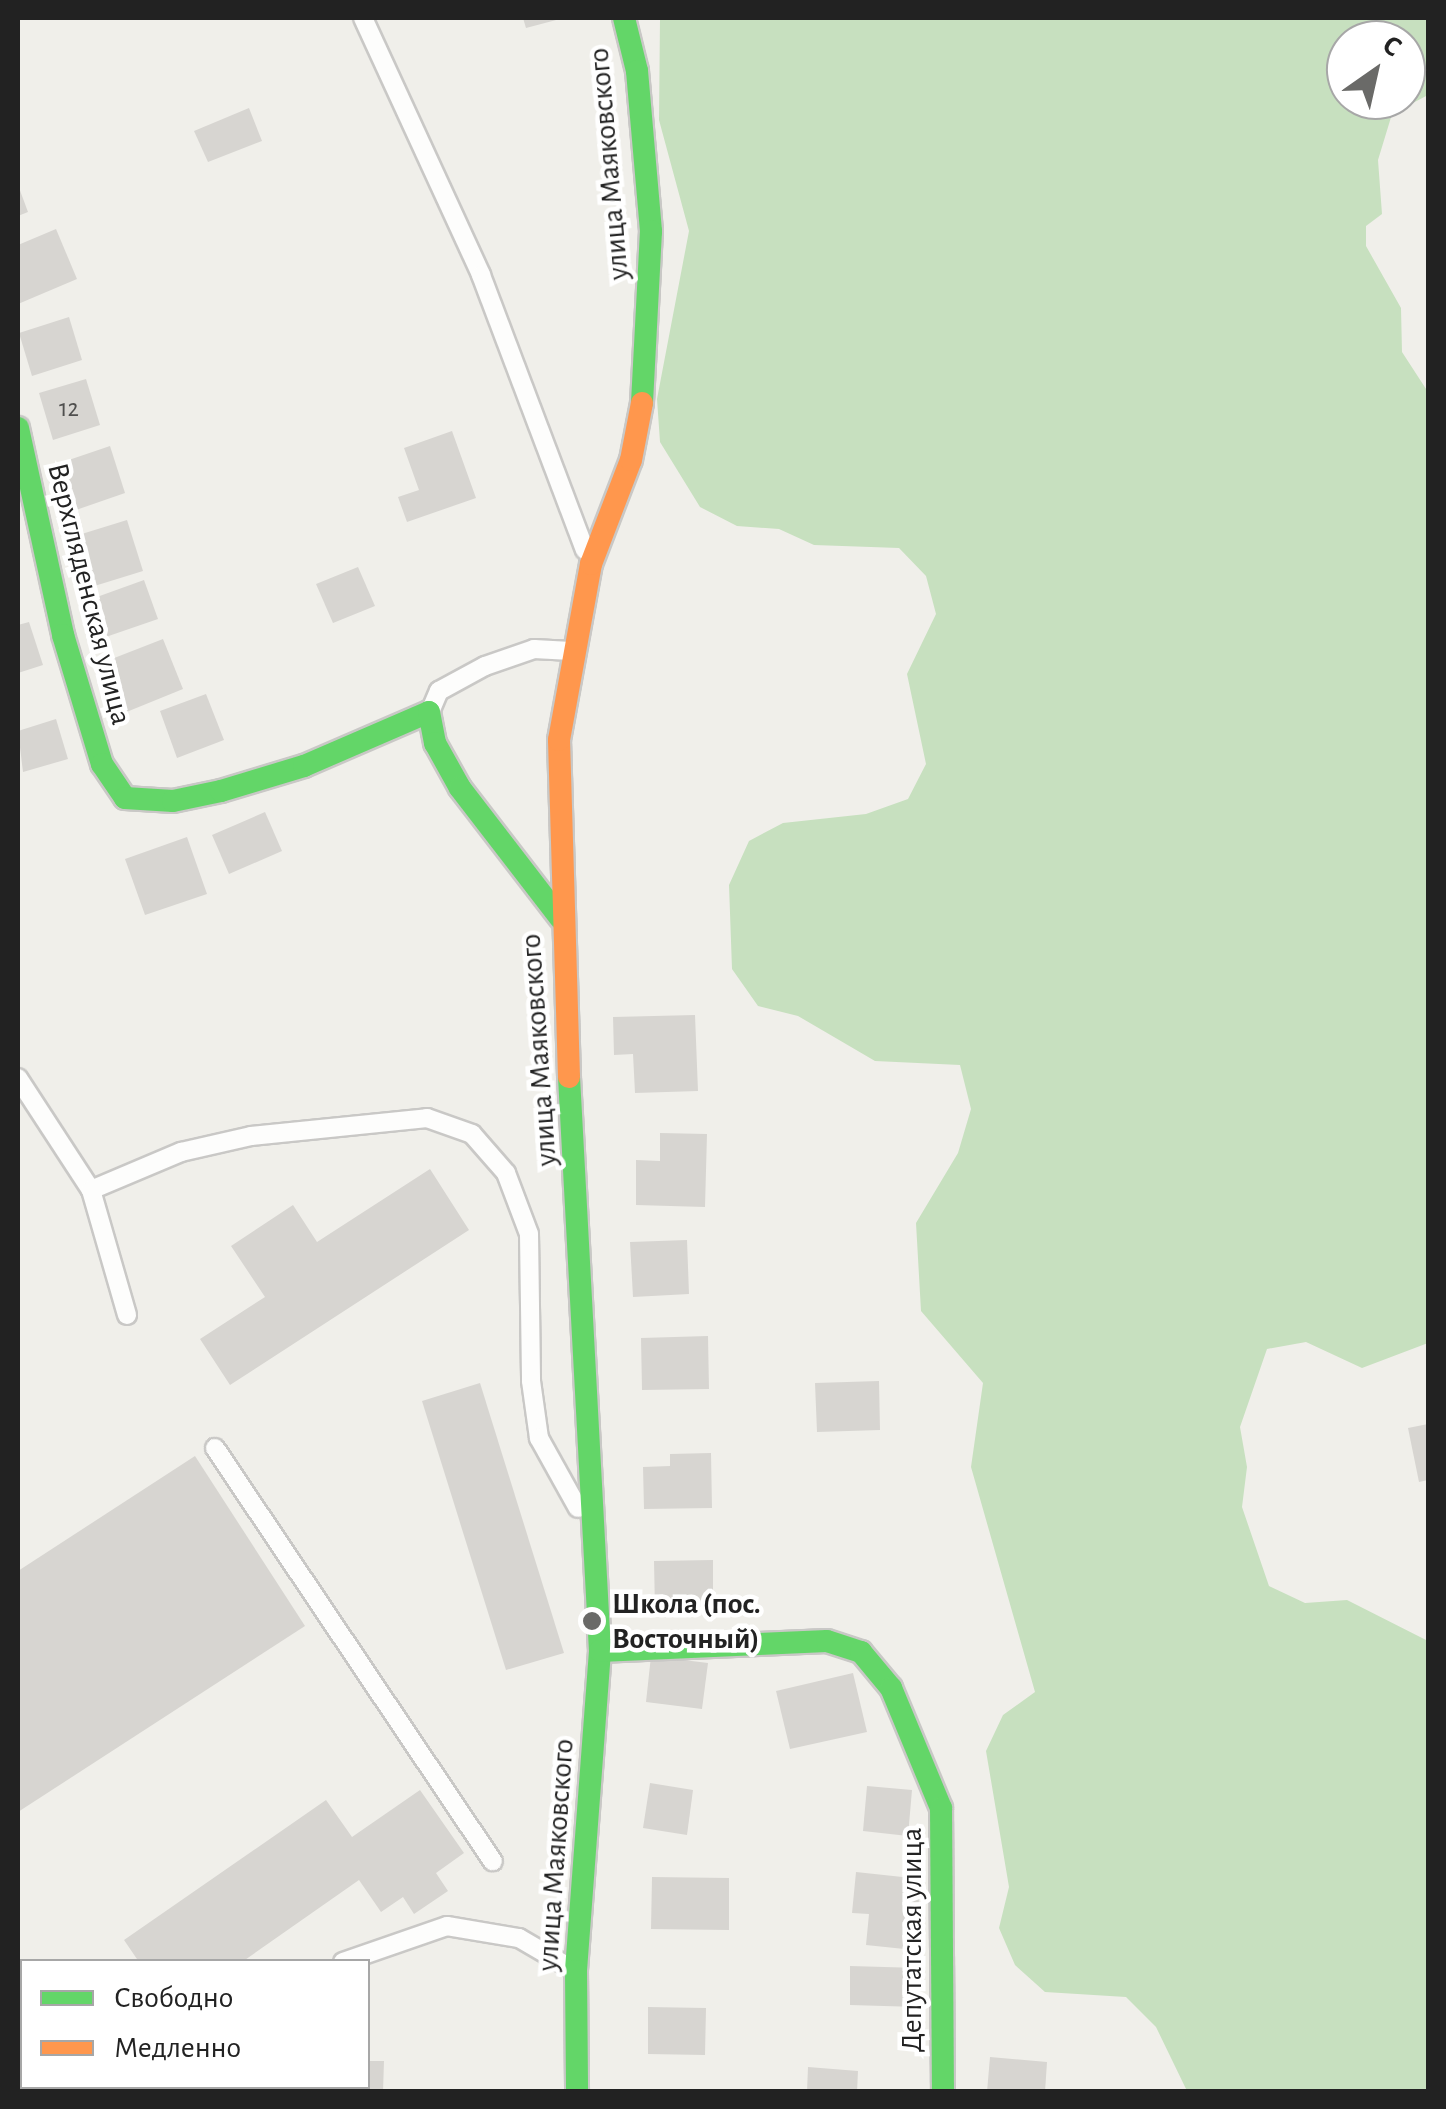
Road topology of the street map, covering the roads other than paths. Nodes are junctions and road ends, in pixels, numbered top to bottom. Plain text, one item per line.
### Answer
1 (363, 18) edge
2 (624, 18) edge
3 (18, 428) edge
4 (591, 564) junction
5 (572, 651) junction
6 (429, 712) junction
7 (560, 918) junction
8 (18, 1078) edge
9 (90, 1190) junction
10 (127, 1315) dead end
11 (215, 1448) dead end
12 (593, 1529) junction
13 (600, 1651) junction
14 (493, 1861) dead end
15 (352, 1959) edge
16 (576, 1971) junction
17 (576, 2092) edge
18 (943, 2092) edge

1 - 4 lane
2 - 4 street, улица Маяковского
3 - 6 street, Верхгляденская улица
4 - 5 street, улица Маяковского
5 - 6 lane
5 - 7 street, улица Маяковского
6 - 7 street
7 - 12 street, улица Маяковского
8 - 9 lane
9 - 10 lane
9 - 12 lane
11 - 14 lane
12 - 13 street, улица Маяковского
13 - 16 street, улица Маяковского
13 - 18 street, Депутатская улица
15 - 16 lane
16 - 17 street, улица Маяковского

